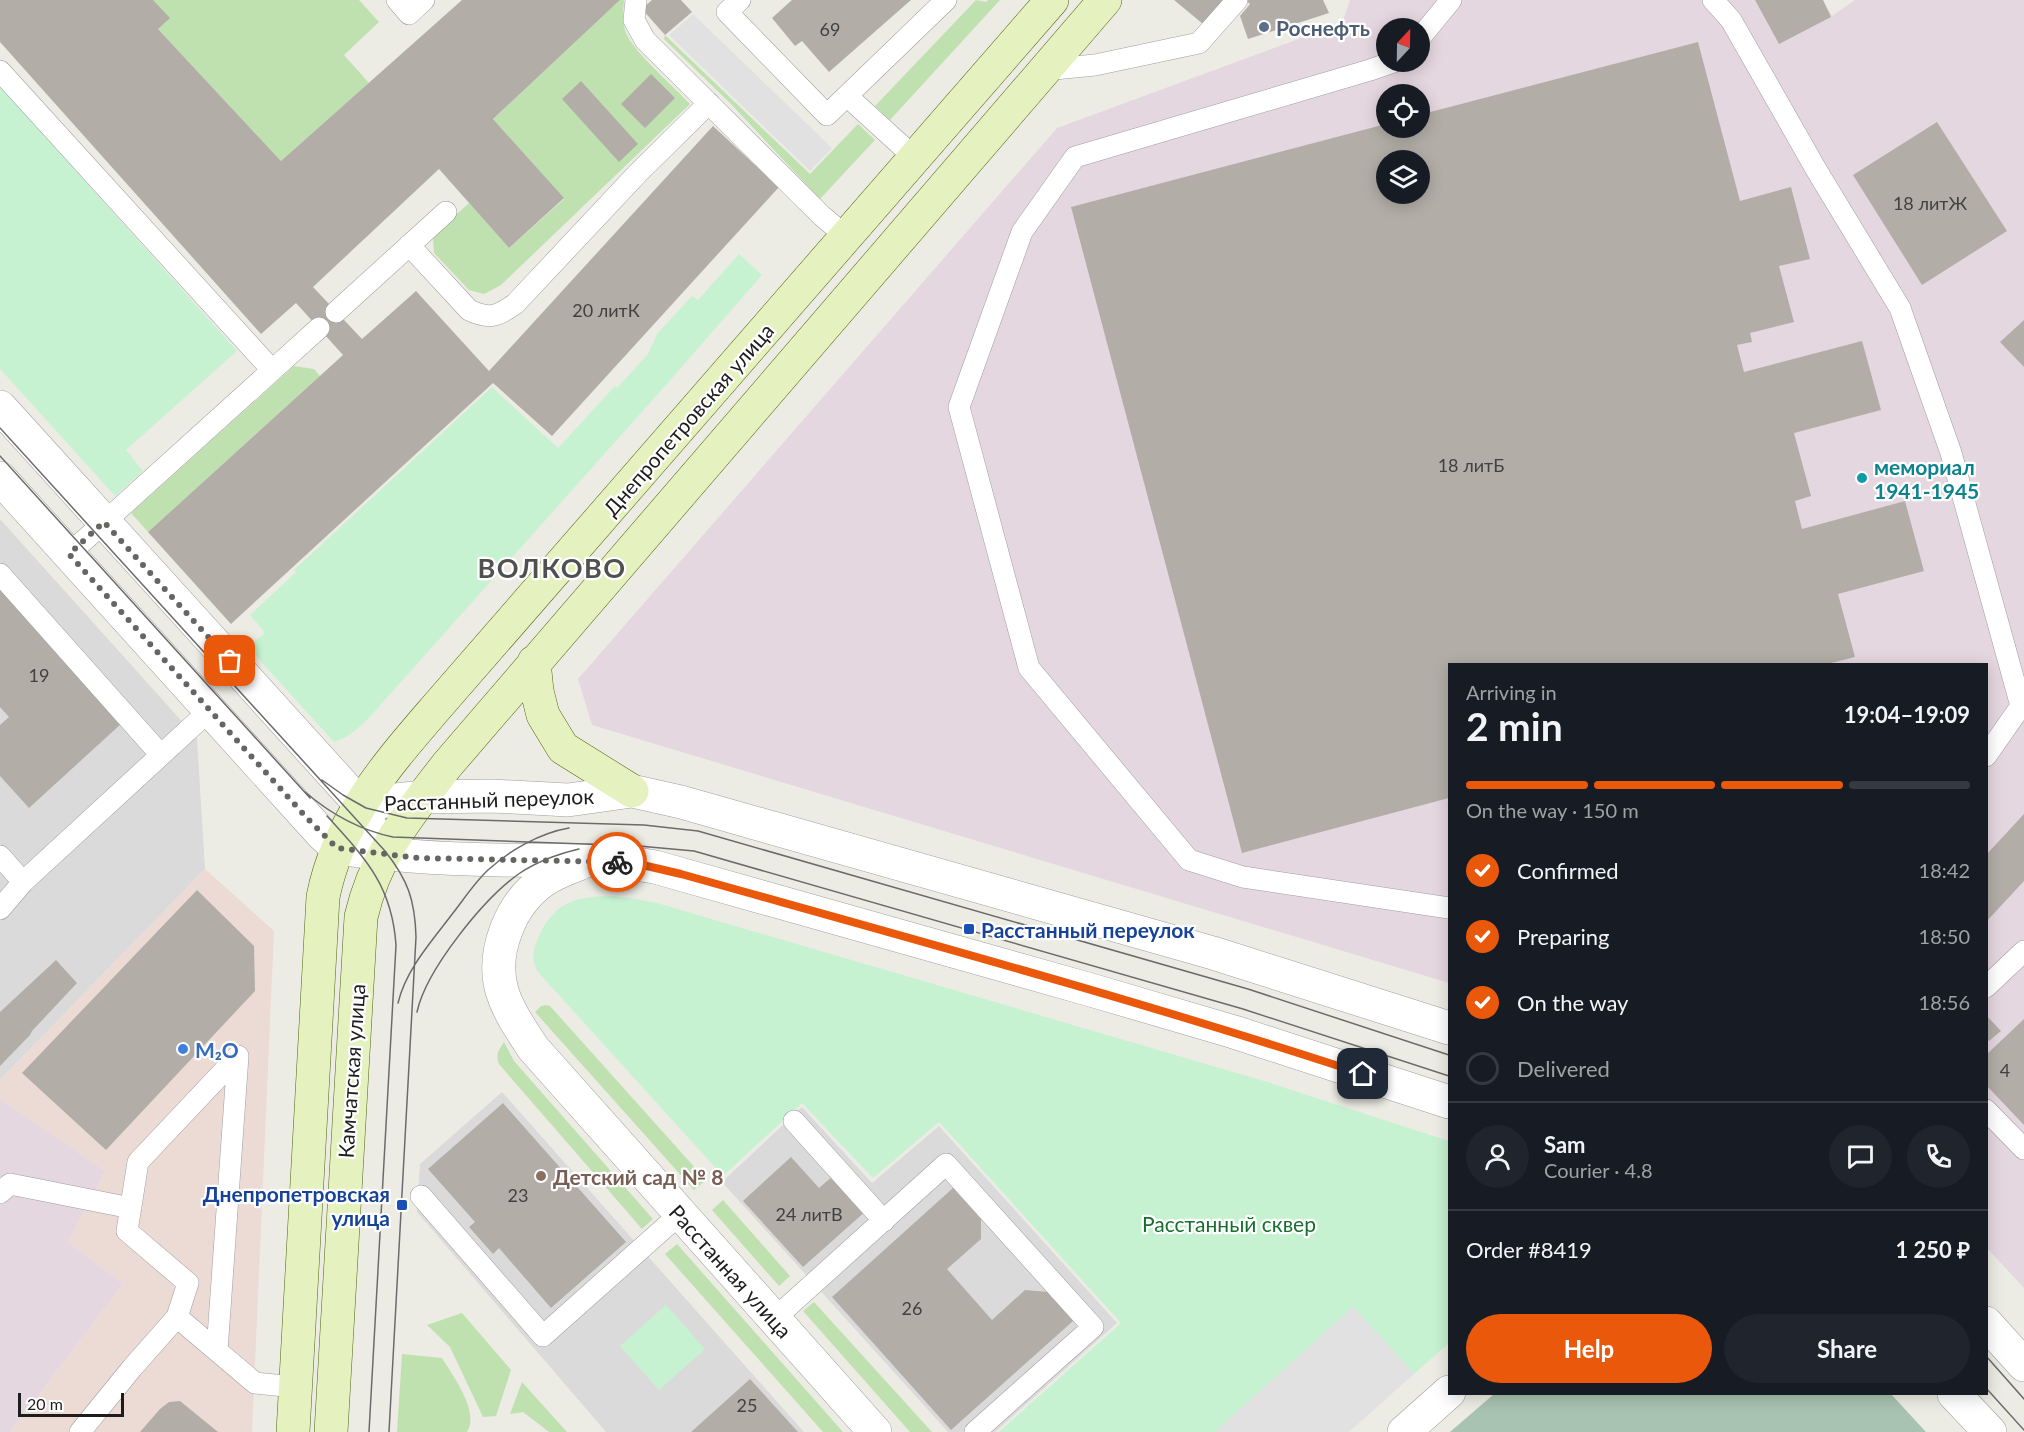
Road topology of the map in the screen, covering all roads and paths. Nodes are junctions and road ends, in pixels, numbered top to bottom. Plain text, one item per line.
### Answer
1 (397, 0) edge
2 (424, 0) edge
3 (636, 0) edge
4 (740, 0) edge
5 (946, 0) edge
6 (1105, 0) edge
7 (1237, 0) edge
8 (1451, 0) edge
9 (1713, 0) edge
10 (1050, 1) edge
11 (1430, 26) edge
12 (1376, 68) edge
13 (1044, 70) junction
14 (0, 71) edge
15 (847, 96) junction
16 (710, 103) junction
17 (915, 158) junction
18 (446, 212) dead end
19 (847, 237) junction
20 (409, 245) junction
21 (336, 312) dead end
22 (319, 328) dead end
23 (272, 370) junction
24 (0, 407) edge
25 (0, 478) edge
26 (104, 522) junction
27 (69, 554) junction
28 (0, 574) edge
29 (534, 662) junction
30 (210, 710) junction
31 (1988, 753) edge
32 (161, 755) junction
33 (632, 791) junction
34 (423, 797) junction
35 (360, 804) junction
36 (337, 848) junction
37 (383, 854) junction
38 (0, 856) edge
39 (591, 860) junction
40 (23, 882) junction
41 (1448, 908) edge
42 (0, 909) edge
43 (2024, 951) edge
44 (1988, 985) edge
45 (1448, 1028) edge
46 (1448, 1102) edge
47 (1988, 1112) edge
48 (794, 1121) dead end
49 (2024, 1149) edge
50 (3, 1186) edge
51 (421, 1196) dead end
52 (131, 1208) junction
53 (680, 1214) junction
54 (884, 1221) junction
55 (177, 1317) junction
56 (774, 1319) junction
57 (1988, 1325) edge
58 (217, 1352) junction
59 (2024, 1365) edge
60 (295, 1387) junction
61 (1448, 1393) edge
62 (1955, 1395) edge
63 (80, 1432) edge
64 (292, 1432) edge
65 (331, 1432) edge
66 (875, 1432) edge
67 (975, 1432) edge
68 (1404, 1432) edge
69 (1990, 1432) edge

1 - 2 lane
3 - 16 lane
4 - 15 lane
5 - 15 lane
6 - 13 main road, Днепропетровская улица
7 - 13 lane
8 - 11 lane
9 - 31 lane
10 - 17 main road, Днепропетровская улица
12 - 41 lane
13 - 29 main road, Днепропетровская улица
14 - 23 lane
15 - 17 lane
16 - 19 lane
16 - 20 lane
17 - 19 main road, Днепропетровская улица
18 - 20 lane
19 - 35 main road, Днепропетровская улица
20 - 21 lane
22 - 23 lane
23 - 26 lane
24 - 26 street
25 - 27 street
26 - 27 lane
26 - 35 street
27 - 30 street
28 - 32 lane
29 - 33 main road
29 - 34 main road, Днепропетровская улица
30 - 32 lane
30 - 36 street
32 - 40 lane
33 - 34 street, Расстанный переулок
33 - 45 street, Расстанный переулок
34 - 35 street, Расстанный переулок
34 - 37 main road, Камчатская улица
35 - 36 main road, Днепропетровская улица
35 - 37 street
36 - 37 street
36 - 60 main road, Камчатская улица
37 - 39 street
37 - 65 main road, Камчатская улица
38 - 40 lane
39 - 46 street
39 - 53 street, Расстанная улица
40 - 42 lane
43 - 44 lane
47 - 49 lane
48 - 54 lane
50 - 52 lane
51 - 53 lane
52 - 55 lane
52 - 58 lane
53 - 56 street, Расстанная улица
54 - 56 lane
54 - 67 lane
55 - 58 lane
55 - 63 lane
56 - 66 street, Расстанная улица
57 - 59 street
58 - 60 lane
60 - 64 main road, Камчатская улица
61 - 68 street
62 - 69 street

